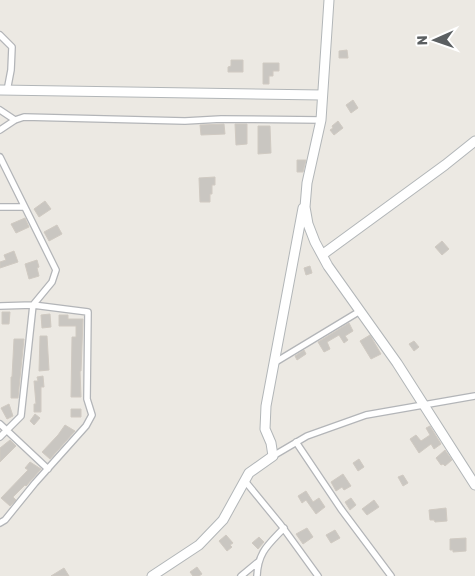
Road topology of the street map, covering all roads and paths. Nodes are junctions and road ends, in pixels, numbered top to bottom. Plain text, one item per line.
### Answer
1 (330, 0) edge
2 (0, 35) edge
3 (3, 91) edge
4 (322, 95) junction
5 (0, 110) edge
6 (15, 120) junction
7 (320, 120) junction
8 (0, 130) edge
9 (475, 141) edge
10 (0, 157) edge
11 (306, 183) junction
12 (0, 207) edge
13 (24, 207) junction
14 (322, 255) junction
15 (33, 305) junction
16 (0, 306) edge
17 (360, 311) junction
18 (274, 364) junction
19 (475, 396) edge
20 (423, 404) junction
21 (0, 424) edge
22 (7, 430) junction
23 (0, 437) edge
24 (296, 442) junction
25 (272, 456) junction
26 (48, 469) junction
27 (245, 481) junction
28 (475, 485) edge
29 (0, 523) edge
30 (284, 528) junction
31 (258, 562) junction
32 (152, 576) edge
33 (242, 576) edge
34 (256, 576) edge
35 (318, 576) edge
36 (390, 576) edge

1 - 4 main road
2 - 3 street
3 - 4 main road
4 - 7 main road
5 - 6 street
6 - 7 street
6 - 8 street
7 - 11 main road
9 - 14 main road
10 - 13 street
11 - 14 main road
11 - 18 main road
12 - 13 street
13 - 15 street
14 - 17 main road
15 - 16 street
15 - 22 street
15 - 26 street
17 - 18 street
17 - 20 main road
18 - 25 main road
19 - 20 street
20 - 24 street
20 - 28 main road
21 - 22 street
22 - 23 street
22 - 26 street
24 - 25 street
24 - 36 street
25 - 27 main road
26 - 29 street
27 - 30 street
27 - 32 main road
30 - 31 street
30 - 35 street
31 - 33 street
31 - 34 street

